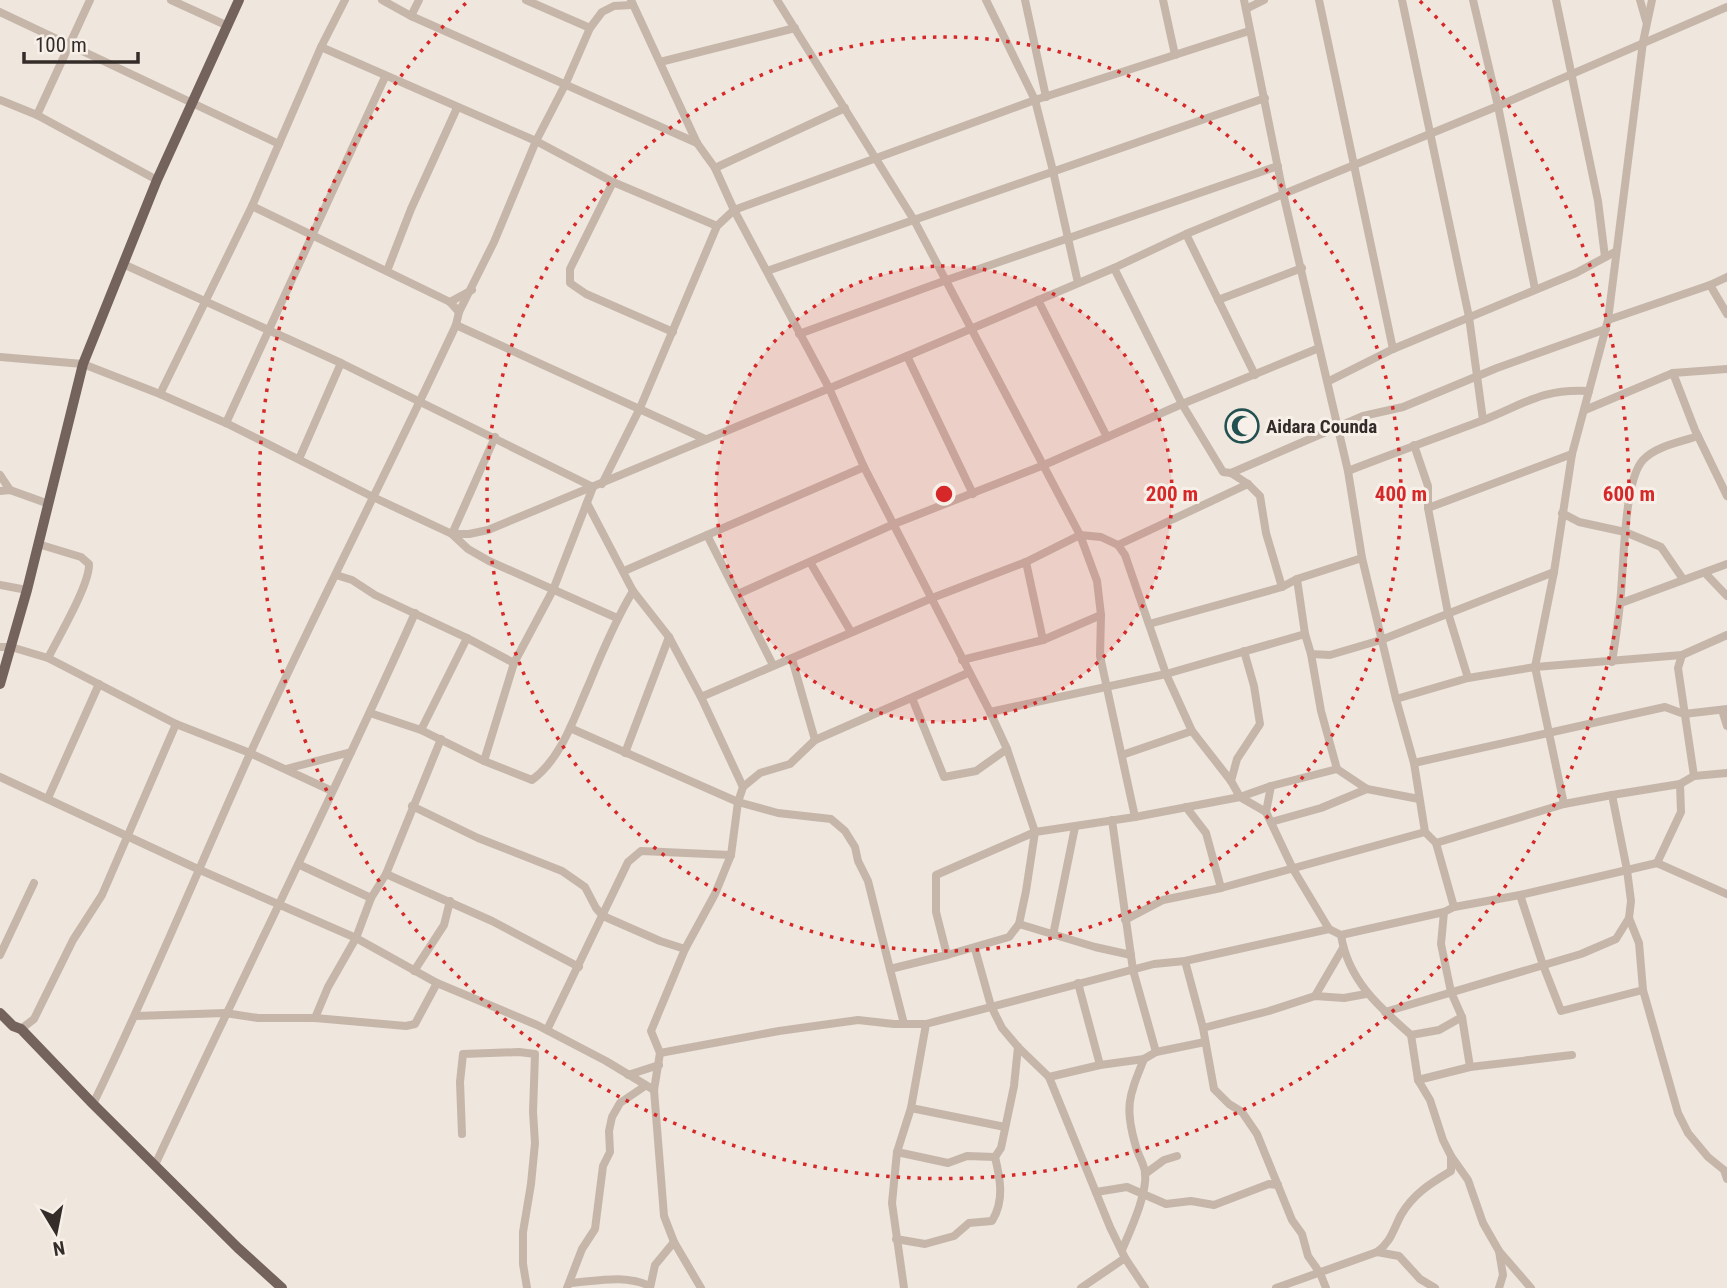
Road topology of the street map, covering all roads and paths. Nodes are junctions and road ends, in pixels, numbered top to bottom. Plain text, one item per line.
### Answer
1 (90, 0) edge
2 (171, 0) edge
3 (239, 0) edge
4 (345, 0) edge
5 (382, 0) edge
6 (419, 0) edge
7 (526, 0) edge
8 (778, 0) edge
9 (986, 0) edge
10 (1025, 0) edge
11 (1163, 0) edge
12 (1265, 0) edge
13 (1319, 0) edge
14 (1402, 0) edge
15 (1473, 0) edge
16 (1556, 0) edge
17 (1640, 0) edge
18 (1652, 0) edge
19 (631, 2) edge
20 (1245, 4) edge
21 (1727, 7) edge
22 (0, 12) edge
23 (411, 16) junction
24 (1647, 24) junction
25 (228, 26) junction
26 (590, 28) junction
27 (795, 28) junction
28 (1249, 32) junction
29 (1643, 42) junction
30 (71, 44) junction
31 (321, 47) junction
32 (1175, 55) junction
33 (660, 62) junction
34 (1571, 74) junction
35 (385, 77) junction
36 (566, 83) junction
37 (1046, 97) junction
38 (1265, 98) junction
39 (0, 100) edge
40 (1035, 100) junction
41 (194, 102) junction
42 (1497, 106) junction
43 (457, 108) junction
44 (845, 108) junction
45 (37, 115) junction
46 (1430, 134) junction
47 (536, 141) junction
48 (697, 143) junction
49 (279, 144) junction
50 (877, 157) junction
51 (1352, 165) junction
52 (1278, 166) junction
53 (715, 168) junction
54 (1054, 171) junction
55 (157, 180) junction
56 (613, 182) junction
57 (1283, 193) junction
58 (252, 206) junction
59 (734, 211) junction
60 (914, 220) junction
61 (717, 226) junction
62 (1186, 234) junction
63 (314, 235) junction
64 (1069, 240) junction
65 (1615, 252) junction
66 (1605, 257) junction
67 (123, 264) junction
68 (1114, 268) junction
69 (1302, 268) junction
70 (387, 271) junction
71 (767, 271) junction
72 (1727, 277) edge
73 (944, 281) junction
74 (1078, 283) junction
75 (1710, 285) junction
76 (472, 289) junction
77 (1535, 289) junction
78 (1038, 300) junction
79 (1218, 300) junction
80 (206, 301) junction
81 (450, 302) junction
82 (459, 312) junction
83 (1727, 314) edge
84 (1469, 317) junction
85 (1608, 320) junction
86 (456, 325) junction
87 (972, 328) junction
88 (1606, 329) junction
89 (270, 331) junction
90 (673, 332) junction
91 (799, 334) junction
92 (1319, 348) junction
93 (1393, 349) junction
94 (908, 356) junction
95 (0, 357) edge
96 (341, 363) junction
97 (83, 364) junction
98 (1727, 369) edge
99 (1673, 373) junction
100 (1255, 375) junction
101 (1476, 377) junction
102 (1329, 381) junction
103 (829, 388) junction
104 (1589, 391) junction
105 (160, 394) junction
106 (420, 402) junction
107 (1182, 404) junction
108 (640, 408) junction
109 (1585, 410) junction
110 (1483, 420) junction
111 (226, 423) junction
112 (1336, 427) junction
113 (1107, 436) junction
114 (1698, 436) junction
115 (495, 437) junction
116 (705, 439) junction
117 (1414, 445) junction
118 (1572, 454) junction
119 (299, 459) junction
120 (1044, 465) junction
121 (864, 467) junction
122 (1348, 471) junction
123 (1231, 474) junction
124 (0, 475) edge
125 (1248, 484) junction
126 (597, 486) junction
127 (10, 490) junction
128 (0, 491) edge
129 (973, 494) junction
130 (1727, 496) edge
131 (373, 497) junction
132 (587, 503) junction
133 (49, 504) junction
134 (1428, 508) junction
135 (1562, 513) junction
136 (894, 524) junction
137 (1625, 532) junction
138 (453, 534) junction
139 (707, 535) junction
140 (1080, 535) junction
141 (38, 544) junction
142 (1118, 545) junction
143 (1362, 558) junction
144 (810, 562) junction
145 (1026, 562) junction
146 (1727, 564) edge
147 (624, 571) junction
148 (1553, 572) junction
149 (1706, 574) junction
150 (336, 575) junction
151 (1297, 579) junction
152 (1683, 579) junction
153 (0, 585) edge
154 (1282, 587) junction
155 (27, 590) junction
156 (553, 590) junction
157 (633, 591) junction
158 (738, 594) junction
159 (1727, 596) edge
160 (932, 598) junction
161 (1620, 603) junction
162 (415, 613) junction
163 (1448, 613) junction
164 (1101, 615) junction
165 (617, 618) junction
166 (1149, 624) junction
167 (851, 632) junction
168 (1305, 634) junction
169 (1727, 635) edge
170 (669, 637) junction
171 (467, 638) junction
172 (1043, 640) junction
173 (1381, 640) junction
174 (6, 647) edge
175 (1244, 652) junction
176 (1311, 654) junction
177 (1682, 655) junction
178 (48, 658) junction
179 (792, 659) junction
180 (962, 660) junction
181 (1612, 662) junction
182 (514, 663) junction
183 (773, 665) junction
184 (1535, 667) junction
185 (968, 673) junction
186 (1166, 674) junction
187 (1468, 678) junction
188 (0, 684) edge
189 (99, 684) junction
190 (1107, 686) junction
191 (701, 697) junction
192 (912, 698) junction
193 (1396, 699) junction
194 (1724, 709) edge
195 (990, 712) junction
196 (370, 713) junction
197 (1684, 714) junction
198 (176, 724) junction
199 (1727, 726) edge
200 (570, 727) junction
201 (421, 730) junction
202 (1192, 731) junction
203 (1547, 733) junction
204 (441, 739) junction
205 (815, 740) junction
206 (1007, 749) junction
207 (351, 752) junction
208 (625, 753) junction
209 (250, 754) junction
210 (1122, 755) junction
211 (484, 761) junction
212 (1414, 763) junction
213 (286, 769) junction
214 (1337, 769) junction
215 (1727, 773) edge
216 (1694, 776) junction
217 (0, 777) edge
218 (1231, 781) junction
219 (1680, 783) junction
220 (1271, 786) junction
221 (743, 787) junction
222 (1367, 789) junction
223 (332, 790) junction
224 (1612, 795) junction
225 (1240, 797) junction
226 (48, 798) junction
227 (1419, 799) junction
228 (738, 802) junction
229 (1564, 804) junction
230 (412, 806) junction
231 (1186, 807) junction
232 (1266, 813) junction
233 (1135, 817) junction
234 (1112, 820) junction
235 (1270, 822) junction
236 (1075, 827) junction
237 (1035, 832) junction
238 (1425, 832) junction
239 (126, 835) junction
240 (1436, 843) junction
241 (731, 855) junction
242 (1657, 863) junction
243 (300, 865) junction
244 (1293, 869) junction
245 (200, 870) junction
246 (1627, 870) junction
247 (386, 874) junction
248 (34, 883) dead end
249 (1221, 888) junction
250 (1727, 894) edge
251 (1520, 895) junction
252 (371, 898) junction
253 (450, 901) junction
254 (278, 904) junction
255 (1454, 906) junction
256 (1444, 912) junction
257 (603, 916) junction
258 (1629, 918) junction
259 (1125, 920) junction
260 (1019, 924) junction
261 (1329, 929) junction
262 (1053, 935) junction
263 (1341, 935) junction
264 (356, 938) junction
265 (975, 948) junction
266 (1343, 948) junction
267 (685, 949) junction
268 (0, 955) edge
269 (1131, 955) junction
270 (947, 956) junction
271 (1185, 961) junction
272 (1543, 965) junction
273 (579, 967) junction
274 (890, 969) junction
275 (1133, 970) junction
276 (414, 971) junction
277 (438, 983) junction
278 (1078, 983) junction
279 (1643, 990) junction
280 (1451, 992) junction
281 (1366, 994) junction
282 (1315, 996) junction
283 (991, 1006) junction
284 (1385, 1012) junction
285 (0, 1013) edge
286 (225, 1013) junction
287 (136, 1016) junction
288 (1462, 1017) junction
289 (315, 1018) junction
290 (904, 1024) junction
291 (926, 1024) junction
292 (1203, 1028) junction
293 (21, 1029) junction
294 (547, 1030) junction
295 (1411, 1035) junction
296 (1205, 1042) junction
297 (1018, 1047) junction
298 (1156, 1052) junction
299 (660, 1053) junction
300 (1572, 1055) dead end
301 (1144, 1059) junction
302 (659, 1065) junction
303 (1100, 1065) junction
304 (1470, 1067) junction
305 (628, 1075) junction
306 (1049, 1077) junction
307 (1418, 1080) junction
308 (645, 1086) junction
309 (654, 1090) junction
310 (93, 1104) junction
311 (911, 1108) junction
312 (1005, 1127) junction
313 (461, 1134) dead end
314 (897, 1152) junction
315 (1177, 1156) dead end
316 (1451, 1156) junction
317 (995, 1157) junction
318 (155, 1165) junction
319 (1145, 1174) junction
320 (1727, 1179) edge
321 (1278, 1185) junction
322 (1096, 1192) junction
323 (1142, 1193) junction
324 (897, 1239) junction
325 (674, 1242) junction
326 (1500, 1251) junction
327 (1377, 1252) junction
328 (1124, 1254) junction
329 (1320, 1273) junction
330 (271, 1283) edge
331 (569, 1286) edge
332 (650, 1287) edge
333 (282, 1288) edge
334 (527, 1288) edge
335 (701, 1288) edge
336 (904, 1288) edge
337 (1081, 1288) edge
338 (1144, 1288) edge
339 (1276, 1288) edge
340 (1326, 1288) edge
341 (1435, 1288) edge
342 (1499, 1288) edge
343 (1531, 1288) edge

1 - 30 street
2 - 25 street
3 - 25 main road
4 - 31 street
5 - 23 street
6 - 23 street
7 - 26 street
8 - 27 street
9 - 40 street
10 - 37 street
11 - 32 street
12 - 20 street
13 - 51 street
14 - 46 street
15 - 42 street
16 - 34 street
17 - 24 street
18 - 24 street
19 - 26 street
19 - 33 street
20 - 28 street
21 - 29 street
22 - 30 street
23 - 36 street
24 - 29 street
25 - 41 main road
26 - 36 street
27 - 33 street
27 - 44 street
28 - 32 street
28 - 38 street
29 - 34 street
29 - 65 street
30 - 41 street
30 - 45 street
31 - 35 street
31 - 49 street
32 - 37 street
33 - 48 street
34 - 42 street
34 - 66 street
35 - 43 street
35 - 63 street
36 - 47 street
36 - 48 street
37 - 40 street
38 - 52 street
38 - 54 street
39 - 45 street
40 - 50 street
40 - 54 street
41 - 49 street
41 - 55 main road
42 - 46 street
42 - 77 street
43 - 47 street
43 - 70 street
44 - 50 street
44 - 53 street
45 - 55 street
46 - 51 street
46 - 84 street
47 - 56 street
47 - 76 street
48 - 53 street
49 - 58 street
50 - 59 street
50 - 60 street
51 - 57 street
51 - 93 street
52 - 57 street
52 - 64 street
53 - 59 street
54 - 60 street
54 - 64 street
55 - 67 main road
56 - 61 street
56 - 90 street
57 - 62 street
57 - 69 street
58 - 63 street
58 - 80 street
59 - 61 street
59 - 71 street
60 - 71 street
60 - 73 street
61 - 90 street
62 - 68 street
62 - 79 street
63 - 70 street
63 - 89 street
64 - 73 street
64 - 74 street
65 - 66 street
65 - 85 street
66 - 77 street
67 - 80 street
67 - 97 main road
68 - 74 street
68 - 107 street
69 - 79 street
69 - 92 street
70 - 81 street
71 - 91 street
72 - 75 street
73 - 87 street
73 - 91 street
74 - 78 street
75 - 83 street
75 - 85 street
76 - 81 street
76 - 82 street
77 - 84 street
78 - 87 street
78 - 113 street
79 - 100 street
80 - 89 street
80 - 105 street
81 - 82 street
82 - 86 street
84 - 93 street
84 - 101 street
85 - 88 street
86 - 106 street
86 - 108 street
87 - 94 street
87 - 120 street
88 - 101 street
88 - 104 street
89 - 96 street
89 - 111 street
90 - 108 street
91 - 103 street
92 - 100 street
92 - 102 street
93 - 102 street
94 - 103 street
94 - 129 street
95 - 97 street
96 - 106 street
96 - 119 street
97 - 105 street
97 - 133 main road
98 - 99 street
99 - 109 street
99 - 114 street
100 - 107 street
101 - 110 street
101 - 112 street
102 - 112 street
103 - 116 street
103 - 121 street
104 - 109 street
104 - 110 street
105 - 111 street
106 - 115 street
106 - 131 street
107 - 113 street
107 - 123 street
108 - 116 street
108 - 126 street
109 - 118 street
110 - 117 street
111 - 119 street
112 - 122 street
112 - 123 street
113 - 120 street
114 - 130 street
114 - 137 street
115 - 126 street
115 - 138 street
116 - 126 street
117 - 122 street
117 - 134 street
118 - 134 street
118 - 135 street
119 - 131 street
120 - 129 street
120 - 140 street
121 - 136 street
121 - 139 street
122 - 143 street
123 - 125 street
124 - 127 street
125 - 142 street
125 - 154 street
126 - 132 street
126 - 138 street
127 - 128 street
127 - 133 street
129 - 136 street
131 - 138 street
131 - 150 street
132 - 147 street
132 - 156 street
133 - 141 main road
134 - 163 street
135 - 137 street
135 - 148 street
136 - 144 street
136 - 160 street
137 - 152 street
137 - 161 street
138 - 156 street
139 - 147 street
139 - 158 street
140 - 142 street
140 - 145 street
140 - 164 street
141 - 155 main road
141 - 178 street
142 - 166 street
143 - 151 street
143 - 173 street
144 - 158 street
144 - 167 street
145 - 160 street
145 - 172 street
146 - 149 street
147 - 157 street
148 - 163 street
148 - 184 street
149 - 152 street
149 - 159 street
150 - 162 street
150 - 209 street
151 - 154 street
151 - 168 street
152 - 161 street
153 - 155 street
154 - 166 street
155 - 174 main road
156 - 165 street
156 - 182 street
157 - 165 street
157 - 170 street
158 - 183 street
160 - 167 street
160 - 180 street
161 - 181 street
162 - 171 street
162 - 196 street
163 - 173 street
163 - 187 street
164 - 172 street
164 - 190 street
165 - 200 street
166 - 186 street
167 - 179 street
168 - 175 street
168 - 176 street
169 - 177 street
170 - 191 street
170 - 208 street
171 - 182 street
171 - 201 street
172 - 180 street
173 - 176 street
173 - 193 street
174 - 178 street
174 - 188 main road
175 - 186 street
175 - 218 street
176 - 214 street
177 - 181 street
177 - 197 street
178 - 189 street
179 - 183 street
179 - 205 street
180 - 185 street
181 - 184 street
182 - 211 street
183 - 191 street
184 - 187 street
184 - 203 street
185 - 192 street
185 - 195 street
186 - 190 street
186 - 202 street
187 - 193 street
189 - 198 street
189 - 226 street
190 - 195 street
190 - 210 street
191 - 221 street
192 - 205 street
192 - 206 street
193 - 212 street
194 - 197 street
194 - 199 street
195 - 206 street
196 - 201 street
196 - 207 street
197 - 203 street
197 - 216 street
198 - 209 street
198 - 239 street
200 - 208 street
200 - 211 street
201 - 204 street
202 - 210 street
202 - 218 street
203 - 212 street
203 - 229 street
204 - 211 street
204 - 230 street
205 - 221 street
206 - 237 street
207 - 213 street
207 - 223 street
208 - 228 street
209 - 213 street
209 - 245 street
210 - 233 street
212 - 227 street
213 - 223 street
214 - 220 street
214 - 222 street
215 - 216 street
216 - 219 street
217 - 226 street
218 - 225 street
219 - 224 street
219 - 242 street
220 - 225 street
220 - 232 street
221 - 228 street
222 - 227 street
222 - 235 street
223 - 243 street
224 - 229 street
224 - 246 street
225 - 231 street
225 - 232 street
226 - 239 street
227 - 238 street
228 - 241 street
228 - 274 street
229 - 240 street
230 - 247 street
230 - 257 street
231 - 233 street
231 - 249 street
232 - 235 street
233 - 234 street
234 - 236 street
234 - 259 street
235 - 244 street
236 - 237 street
236 - 262 street
237 - 260 street
237 - 270 street
238 - 240 street
238 - 244 street
239 - 245 street
239 - 293 street
240 - 255 street
241 - 257 street
241 - 267 street
242 - 246 street
242 - 250 street
243 - 252 street
243 - 254 street
244 - 249 street
244 - 261 street
245 - 254 street
245 - 287 street
246 - 251 street
246 - 258 street
247 - 252 street
247 - 253 street
248 - 268 street
249 - 259 street
251 - 255 street
251 - 272 street
252 - 264 street
253 - 273 street
253 - 276 street
254 - 264 street
254 - 286 street
255 - 256 street
256 - 263 street
256 - 280 street
257 - 267 street
257 - 273 street
258 - 272 street
258 - 279 street
259 - 269 street
260 - 262 street
260 - 265 street
261 - 263 street
261 - 271 street
262 - 269 street
263 - 266 street
264 - 276 street
264 - 289 street
265 - 270 street
265 - 283 street
266 - 281 street
266 - 282 street
267 - 299 street
269 - 275 street
270 - 274 street
271 - 275 street
271 - 292 street
272 - 279 street
272 - 280 street
273 - 294 street
274 - 290 street
275 - 278 street
275 - 298 street
276 - 277 street
277 - 289 street
277 - 294 street
278 - 283 street
278 - 303 street
279 - 320 street
280 - 284 street
280 - 288 street
281 - 282 street
281 - 284 street
282 - 292 street
283 - 291 street
283 - 297 street
284 - 295 street
285 - 293 main road
286 - 287 street
286 - 289 street
286 - 318 street
287 - 310 street
288 - 295 street
288 - 304 street
290 - 291 street
290 - 299 street
291 - 311 street
292 - 296 street
293 - 310 main road
294 - 305 street
295 - 307 street
296 - 298 street
296 - 321 street
297 - 306 street
297 - 312 street
298 - 301 street
299 - 302 street
300 - 304 street
301 - 303 street
301 - 319 street
302 - 305 street
302 - 309 street
303 - 306 street
304 - 307 street
305 - 308 street
306 - 322 street
307 - 316 street
308 - 309 street
308 - 331 street
309 - 325 street
310 - 318 main road
311 - 312 street
311 - 314 street
312 - 317 street
313 - 334 street
314 - 317 street
314 - 324 street
315 - 319 street
316 - 326 street
316 - 327 street
317 - 324 street
318 - 330 main road
319 - 323 street
321 - 323 street
321 - 329 street
322 - 323 street
322 - 328 street
323 - 328 street
324 - 336 street
325 - 332 street
325 - 335 street
326 - 342 street
326 - 343 street
327 - 329 street
327 - 341 street
328 - 337 street
328 - 338 street
329 - 339 street
329 - 340 street
330 - 333 main road
331 - 332 street

